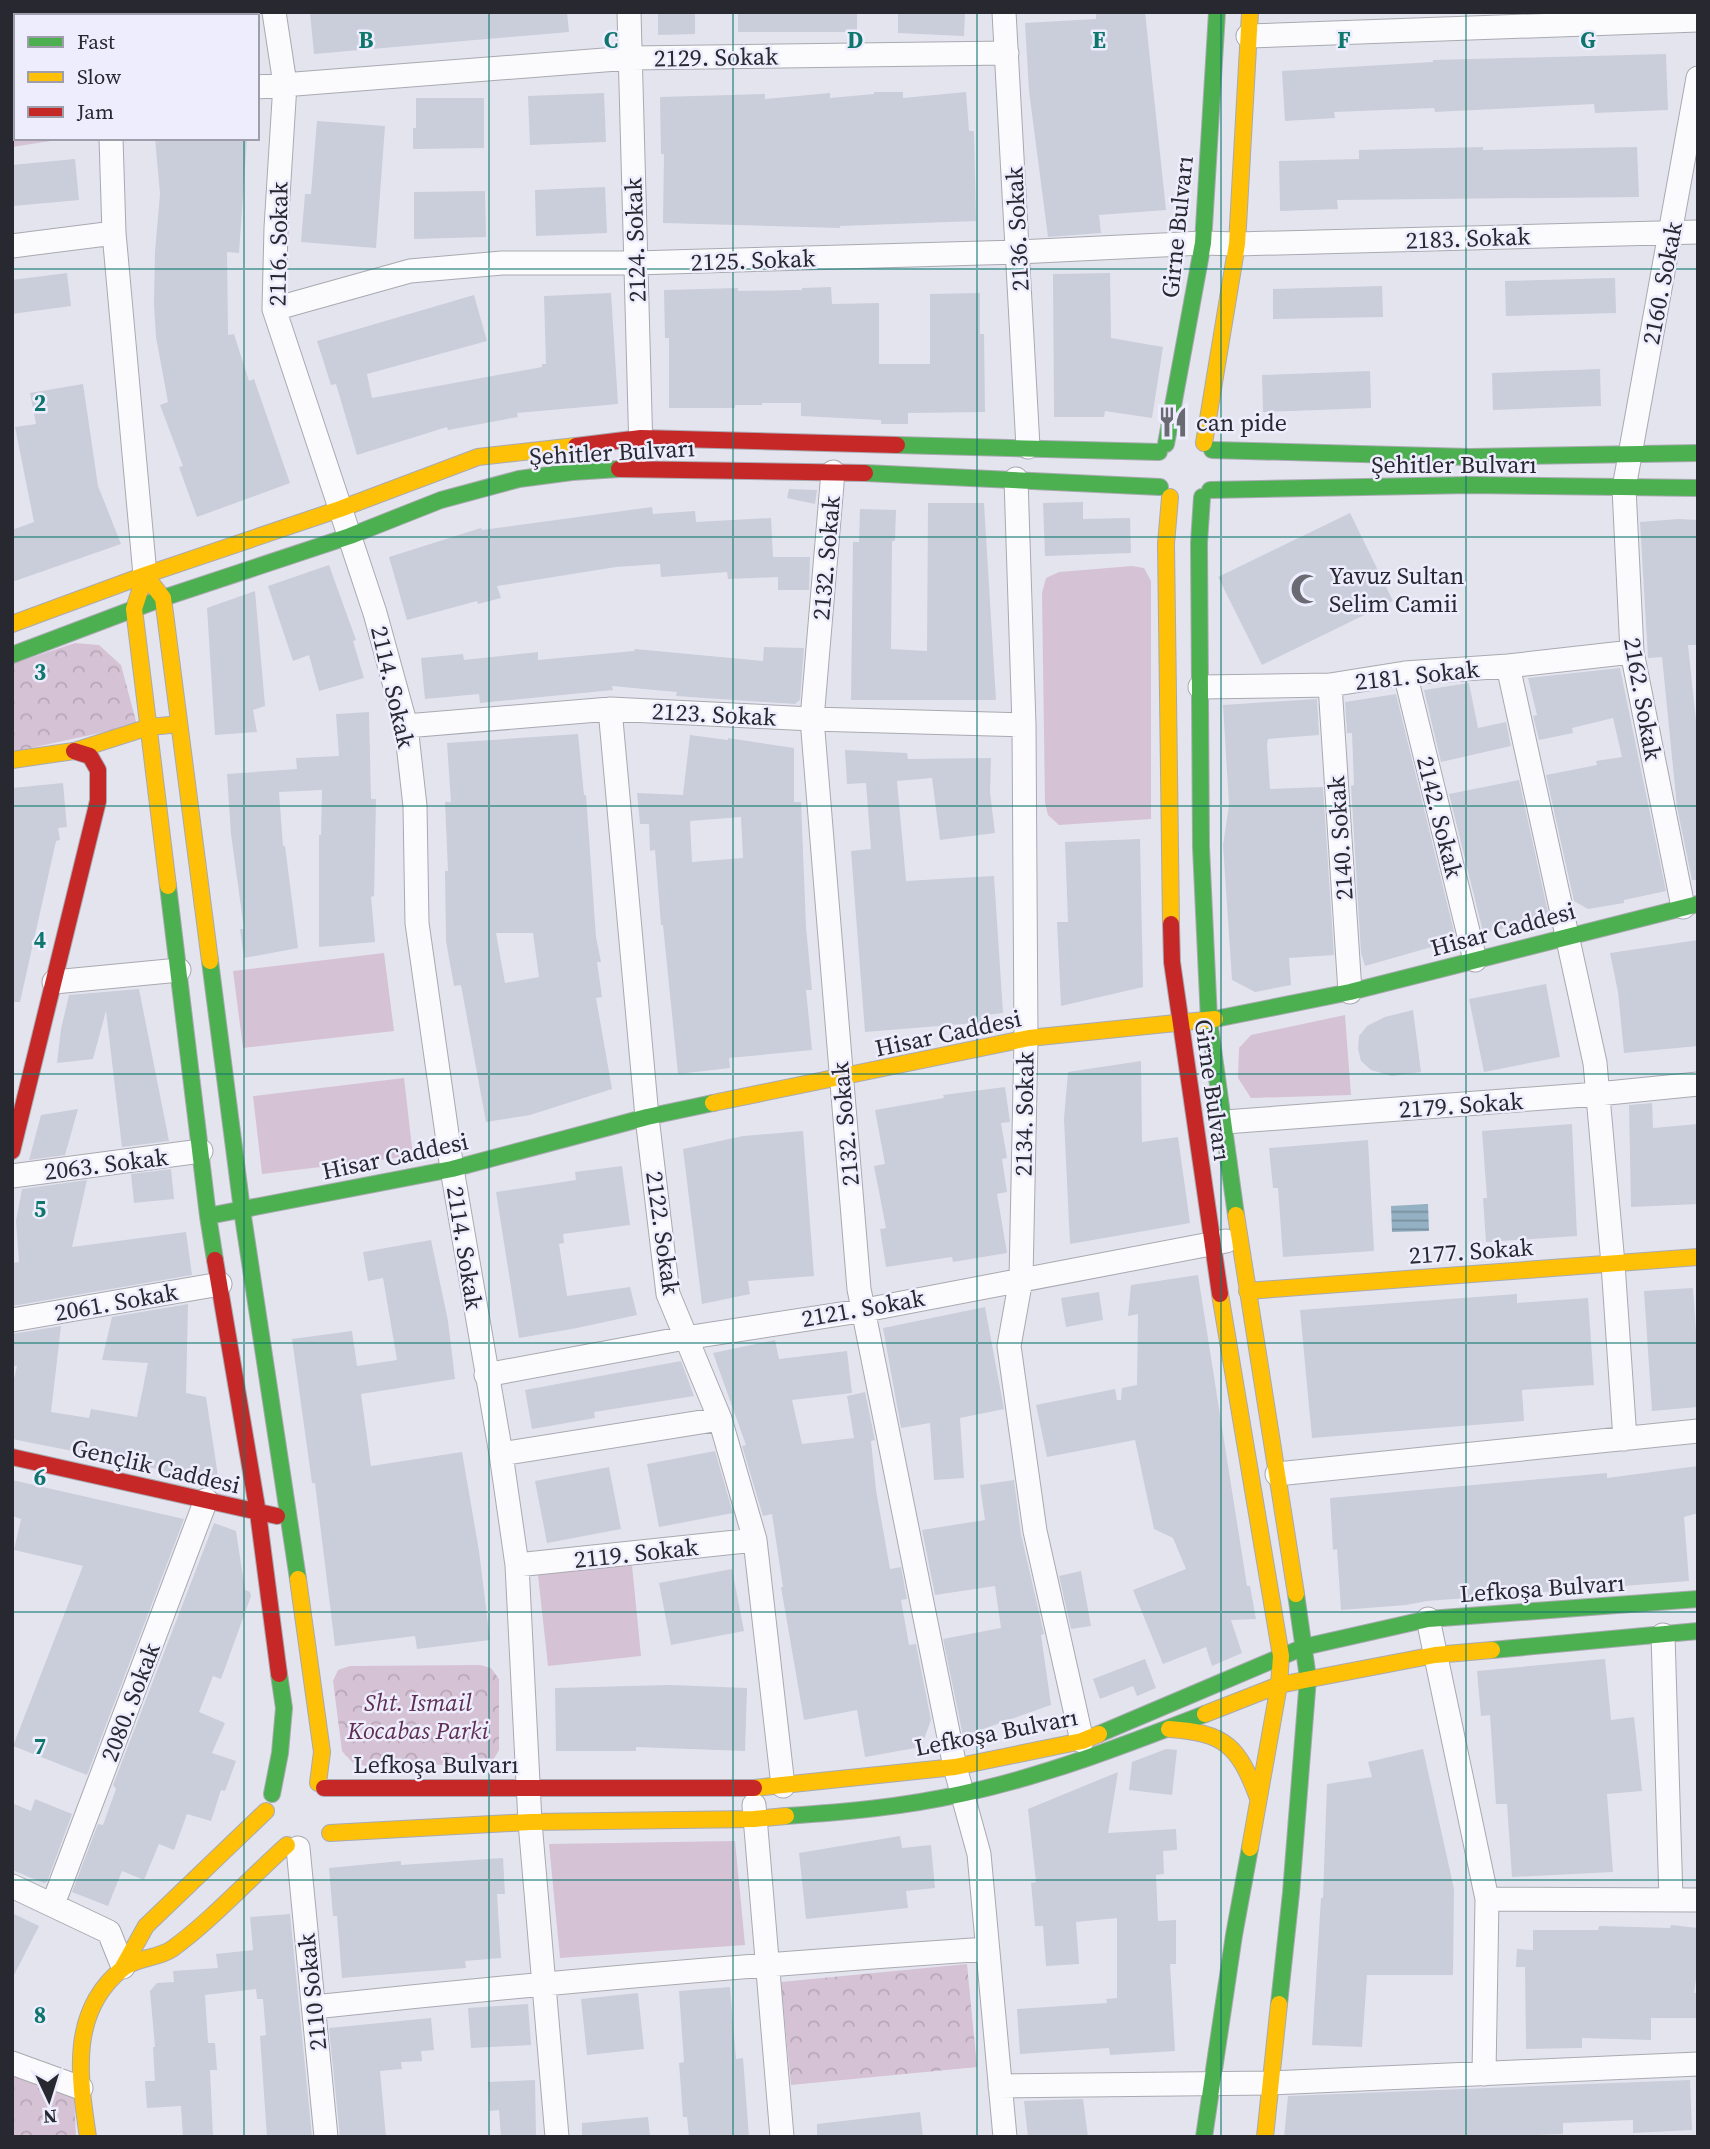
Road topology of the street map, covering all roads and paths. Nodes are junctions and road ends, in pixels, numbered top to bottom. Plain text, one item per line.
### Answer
1 (274, 12) edge
2 (629, 12) edge
3 (1004, 12) edge
4 (1217, 12) edge
5 (1250, 12) edge
6 (1698, 20) edge
7 (1248, 36) junction
8 (1007, 53) junction
9 (630, 58) junction
10 (1698, 78) edge
11 (285, 84) junction
12 (259, 86) edge
13 (111, 140) edge
14 (1672, 232) junction
15 (1698, 232) edge
16 (114, 233) junction
17 (1203, 243) junction
18 (1237, 244) junction
19 (12, 246) edge
20 (1018, 252) junction
21 (635, 263) junction
22 (274, 309) junction
23 (641, 438) junction
24 (1208, 446) junction
25 (1028, 447) junction
26 (1163, 448) junction
27 (1698, 453) edge
28 (1629, 456) junction
29 (642, 468) junction
30 (833, 472) junction
31 (1016, 479) junction
32 (1624, 488) junction
33 (1698, 488) edge
34 (1165, 492) junction
35 (1206, 493) junction
36 (340, 509) junction
37 (350, 536) junction
38 (145, 575) junction
39 (163, 598) junction
40 (134, 609) junction
41 (12, 624) edge
42 (1632, 652) junction
43 (12, 655) edge
44 (1508, 666) junction
45 (1405, 673) junction
46 (1331, 685) junction
47 (1200, 687) junction
48 (610, 709) junction
49 (812, 719) junction
50 (179, 724) junction
51 (1024, 724) junction
52 (406, 726) junction
53 (149, 727) junction
54 (74, 751) junction
55 (12, 760) edge
56 (1690, 905) edge
57 (1566, 936) junction
58 (1475, 960) junction
59 (179, 970) junction
60 (54, 982) junction
61 (1350, 992) junction
62 (1209, 1020) junction
63 (1180, 1022) junction
64 (1026, 1039) junction
65 (841, 1078) junction
66 (1698, 1084) edge
67 (1598, 1094) junction
68 (648, 1117) junction
69 (1224, 1122) junction
70 (12, 1151) edge
71 (201, 1152) junction
72 (452, 1169) junction
73 (12, 1176) edge
74 (242, 1210) junction
75 (208, 1216) junction
76 (1240, 1238) junction
77 (1211, 1243) junction
78 (1698, 1257) edge
79 (1613, 1264) junction
80 (1021, 1279) junction
81 (220, 1284) junction
82 (1247, 1291) junction
83 (863, 1310) junction
84 (12, 1320) edge
85 (685, 1338) junction
86 (486, 1376) junction
87 (720, 1419) junction
88 (1698, 1431) edge
89 (1625, 1438) junction
90 (501, 1454) junction
91 (12, 1457) edge
92 (1277, 1474) junction
93 (206, 1500) junction
94 (258, 1513) junction
95 (290, 1517) junction
96 (755, 1540) junction
97 (517, 1565) junction
98 (1698, 1599) edge
99 (1428, 1619) junction
100 (1698, 1631) edge
101 (1663, 1634) junction
102 (1304, 1647) junction
103 (1435, 1655) junction
104 (1281, 1656) junction
105 (1308, 1678) junction
106 (1279, 1685) junction
107 (1167, 1729) junction
108 (1082, 1741) junction
109 (956, 1767) junction
110 (530, 1786) junction
111 (783, 1786) junction
112 (752, 1788) junction
113 (318, 1790) junction
114 (272, 1794) junction
115 (962, 1794) junction
116 (1258, 1798) junction
117 (266, 1811) junction
118 (754, 1819) junction
119 (530, 1822) junction
120 (299, 1841) junction
121 (12, 1886) edge
122 (1487, 1899) junction
123 (1671, 1900) junction
124 (1698, 1900) edge
125 (53, 1904) junction
126 (987, 1949) junction
127 (766, 1964) junction
128 (123, 1967) junction
129 (543, 1983) junction
130 (314, 2007) junction
131 (12, 2063) edge
132 (1698, 2064) edge
133 (1484, 2074) junction
134 (1269, 2083) junction
135 (1210, 2084) junction
136 (1000, 2086) junction
137 (81, 2088) junction
138 (88, 2137) edge
139 (326, 2137) edge
140 (556, 2137) edge
141 (782, 2137) edge
142 (1005, 2137) edge
143 (1204, 2137) edge
144 (1265, 2137) edge

1 - 11 street, 2116. Sokak
2 - 9 street, 2124. Sokak
3 - 8 street, 2136. Sokak
4 - 17 main road, Girne Bulvarı
5 - 7 main road
6 - 7 street
7 - 18 main road
8 - 9 street, 2129. Sokak
8 - 20 street, 2136. Sokak
9 - 11 street, 2129. Sokak
9 - 21 street, 2124. Sokak
10 - 14 street, 2160. Sokak
11 - 12 street, 2129. Sokak
11 - 22 street, 2116. Sokak
13 - 16 street
14 - 15 street, 2183. Sokak
14 - 18 street, 2183. Sokak
14 - 28 street, 2160. Sokak
16 - 19 street
16 - 38 street
17 - 18 street, 2125. Sokak
17 - 20 street, 2125. Sokak
17 - 26 main road, Girne Bulvarı
18 - 24 main road
20 - 21 street, 2125. Sokak
20 - 25 street, 2136. Sokak
21 - 22 street, 2125. Sokak
21 - 23 street, 2124. Sokak
22 - 36 street, 2116. Sokak
23 - 25 main road, Şehitler Bulvarı
23 - 29 street, 2124. Sokak
23 - 36 main road, Şehitler Bulvarı
24 - 26 main road, Şehitler Bulvarı
24 - 28 main road, Şehitler Bulvarı
24 - 35 main road
25 - 26 main road, Şehitler Bulvarı
26 - 34 main road
27 - 28 main road, Şehitler Bulvarı
28 - 32 street, 2160. Sokak
29 - 30 main road, Şehitler Bulvarı
29 - 37 main road, Şehitler Bulvarı
30 - 31 main road, Şehitler Bulvarı
30 - 49 street, 2132. Sokak
31 - 34 main road, Şehitler Bulvarı
31 - 51 street, 2134. Sokak
32 - 33 main road, Şehitler Bulvarı
32 - 35 main road, Şehitler Bulvarı
32 - 42 street, 2162. Sokak
34 - 35 main road, Şehitler Bulvarı
34 - 63 main road, Girne Bulvarı
35 - 47 main road, Girne Bulvarı
36 - 37 street, 2114. Sokak
36 - 38 main road, Şehitler Bulvarı
37 - 39 main road, Şehitler Bulvarı
37 - 52 street, 2114. Sokak
38 - 39 main road
38 - 40 main road
38 - 41 main road, Şehitler Bulvarı
39 - 40 main road, Şehitler Bulvarı
39 - 50 main road
40 - 43 main road, Şehitler Bulvarı
40 - 53 main road
42 - 44 street, 2181. Sokak
42 - 56 street, 2162. Sokak
44 - 45 street, 2181. Sokak
44 - 57 street
45 - 46 street, 2181. Sokak
45 - 58 street, 2142. Sokak
46 - 47 street, 2181. Sokak
46 - 61 street, 2140. Sokak
47 - 62 main road, Girne Bulvarı
48 - 49 street, 2123. Sokak
48 - 52 street, 2123. Sokak
48 - 68 street, 2122. Sokak
49 - 51 street, 2123. Sokak
49 - 65 street, 2132. Sokak
50 - 53 main road
50 - 74 main road
51 - 64 street, 2134. Sokak
52 - 72 street, 2114. Sokak
53 - 54 main road
53 - 59 main road
54 - 55 main road
54 - 60 main road
56 - 57 main road, Hisar Caddesi
57 - 58 main road, Hisar Caddesi
57 - 67 street
58 - 61 main road, Hisar Caddesi
59 - 60 street
59 - 71 main road
60 - 70 main road
61 - 62 main road, Hisar Caddesi
62 - 63 main road, Hisar Caddesi
62 - 69 main road, Girne Bulvarı
63 - 64 main road, Hisar Caddesi
63 - 77 main road, Girne Bulvarı
64 - 65 main road, Hisar Caddesi
64 - 80 street, 2134. Sokak
65 - 68 main road, Hisar Caddesi
65 - 83 street, 2132. Sokak
66 - 67 street, 2179. Sokak
67 - 69 street, 2179. Sokak
67 - 79 street
68 - 72 main road, Hisar Caddesi
68 - 85 street, 2122. Sokak
69 - 76 main road, Girne Bulvarı
71 - 73 street, 2063. Sokak
71 - 75 main road
72 - 74 main road, Hisar Caddesi
72 - 86 street, 2114. Sokak
74 - 75 main road, Hisar Caddesi
74 - 95 main road
75 - 81 main road
76 - 77 street, 2121. Sokak
76 - 82 main road, Girne Bulvarı
77 - 80 street, 2121. Sokak
77 - 104 main road, Girne Bulvarı
78 - 79 main road, 2177. Sokak
79 - 82 main road, 2177. Sokak
79 - 89 street
80 - 83 street, 2121. Sokak
80 - 108 street, 2134. Sokak
81 - 84 street, 2061. Sokak
81 - 94 main road
82 - 92 main road, Girne Bulvarı
83 - 85 street, 2121. Sokak
83 - 109 street, 2132. Sokak
85 - 86 street, 2121. Sokak
85 - 87 street, 2122. Sokak
86 - 90 street, 2114. Sokak
87 - 90 street
87 - 96 street, 2122. Sokak
88 - 89 street
89 - 92 street
90 - 97 street, 2114. Sokak
91 - 93 main road, Gençlik Caddesi
92 - 102 main road, Girne Bulvarı
93 - 94 main road, Gençlik Caddesi
93 - 125 street, 2080. Sokak
94 - 95 main road, Gençlik Caddesi
94 - 114 main road
95 - 113 main road
96 - 97 street, 2119. Sokak
96 - 111 street, 2122. Sokak
97 - 110 street, 2114. Sokak
98 - 99 main road, Lefkoşa Bulvarı
99 - 102 main road, Lefkoşa Bulvarı
99 - 103 street
100 - 101 main road, Lefkoşa Bulvarı
101 - 103 main road, Lefkoşa Bulvarı
101 - 123 street
102 - 104 main road, Lefkoşa Bulvarı
102 - 105 main road, Girne Bulvarı
103 - 105 main road, Lefkoşa Bulvarı
103 - 122 street
104 - 106 main road, Girne Bulvarı
104 - 108 main road, Lefkoşa Bulvarı
105 - 106 main road, Lefkoşa Bulvarı
105 - 134 main road, Girne Bulvarı
106 - 107 main road, Lefkoşa Bulvarı
106 - 116 main road, Girne Bulvarı
107 - 115 main road, Lefkoşa Bulvarı
107 - 116 main road
108 - 109 main road, Lefkoşa Bulvarı
109 - 111 main road, Lefkoşa Bulvarı
109 - 115 street, 2132. Sokak
110 - 112 main road, Lefkoşa Bulvarı
110 - 113 main road, Lefkoşa Bulvarı
110 - 119 street, 2114. Sokak
111 - 112 main road, Lefkoşa Bulvarı
112 - 118 street
113 - 114 main road
113 - 120 main road
114 - 117 main road
115 - 118 main road, Lefkoşa Bulvarı
115 - 126 street, 2132. Sokak
116 - 135 main road, Girne Bulvarı
117 - 120 main road
117 - 128 main road
118 - 119 main road, Lefkoşa Bulvarı
118 - 127 street
119 - 120 main road, Lefkoşa Bulvarı
119 - 129 street, 2114. Sokak
120 - 128 main road
120 - 130 street, 2110 Sokak
121 - 125 street
122 - 123 street
122 - 133 street
123 - 124 street
125 - 128 street
126 - 127 street
126 - 136 street, 2132. Sokak
127 - 129 street
127 - 141 street
128 - 137 main road
129 - 130 street
129 - 140 street, 2114. Sokak
130 - 139 street, 2110 Sokak
131 - 137 street
132 - 133 street
133 - 134 street
134 - 135 street
134 - 144 main road, Girne Bulvarı
135 - 136 street
135 - 143 main road, Girne Bulvarı
136 - 142 street, 2132. Sokak
137 - 138 main road

